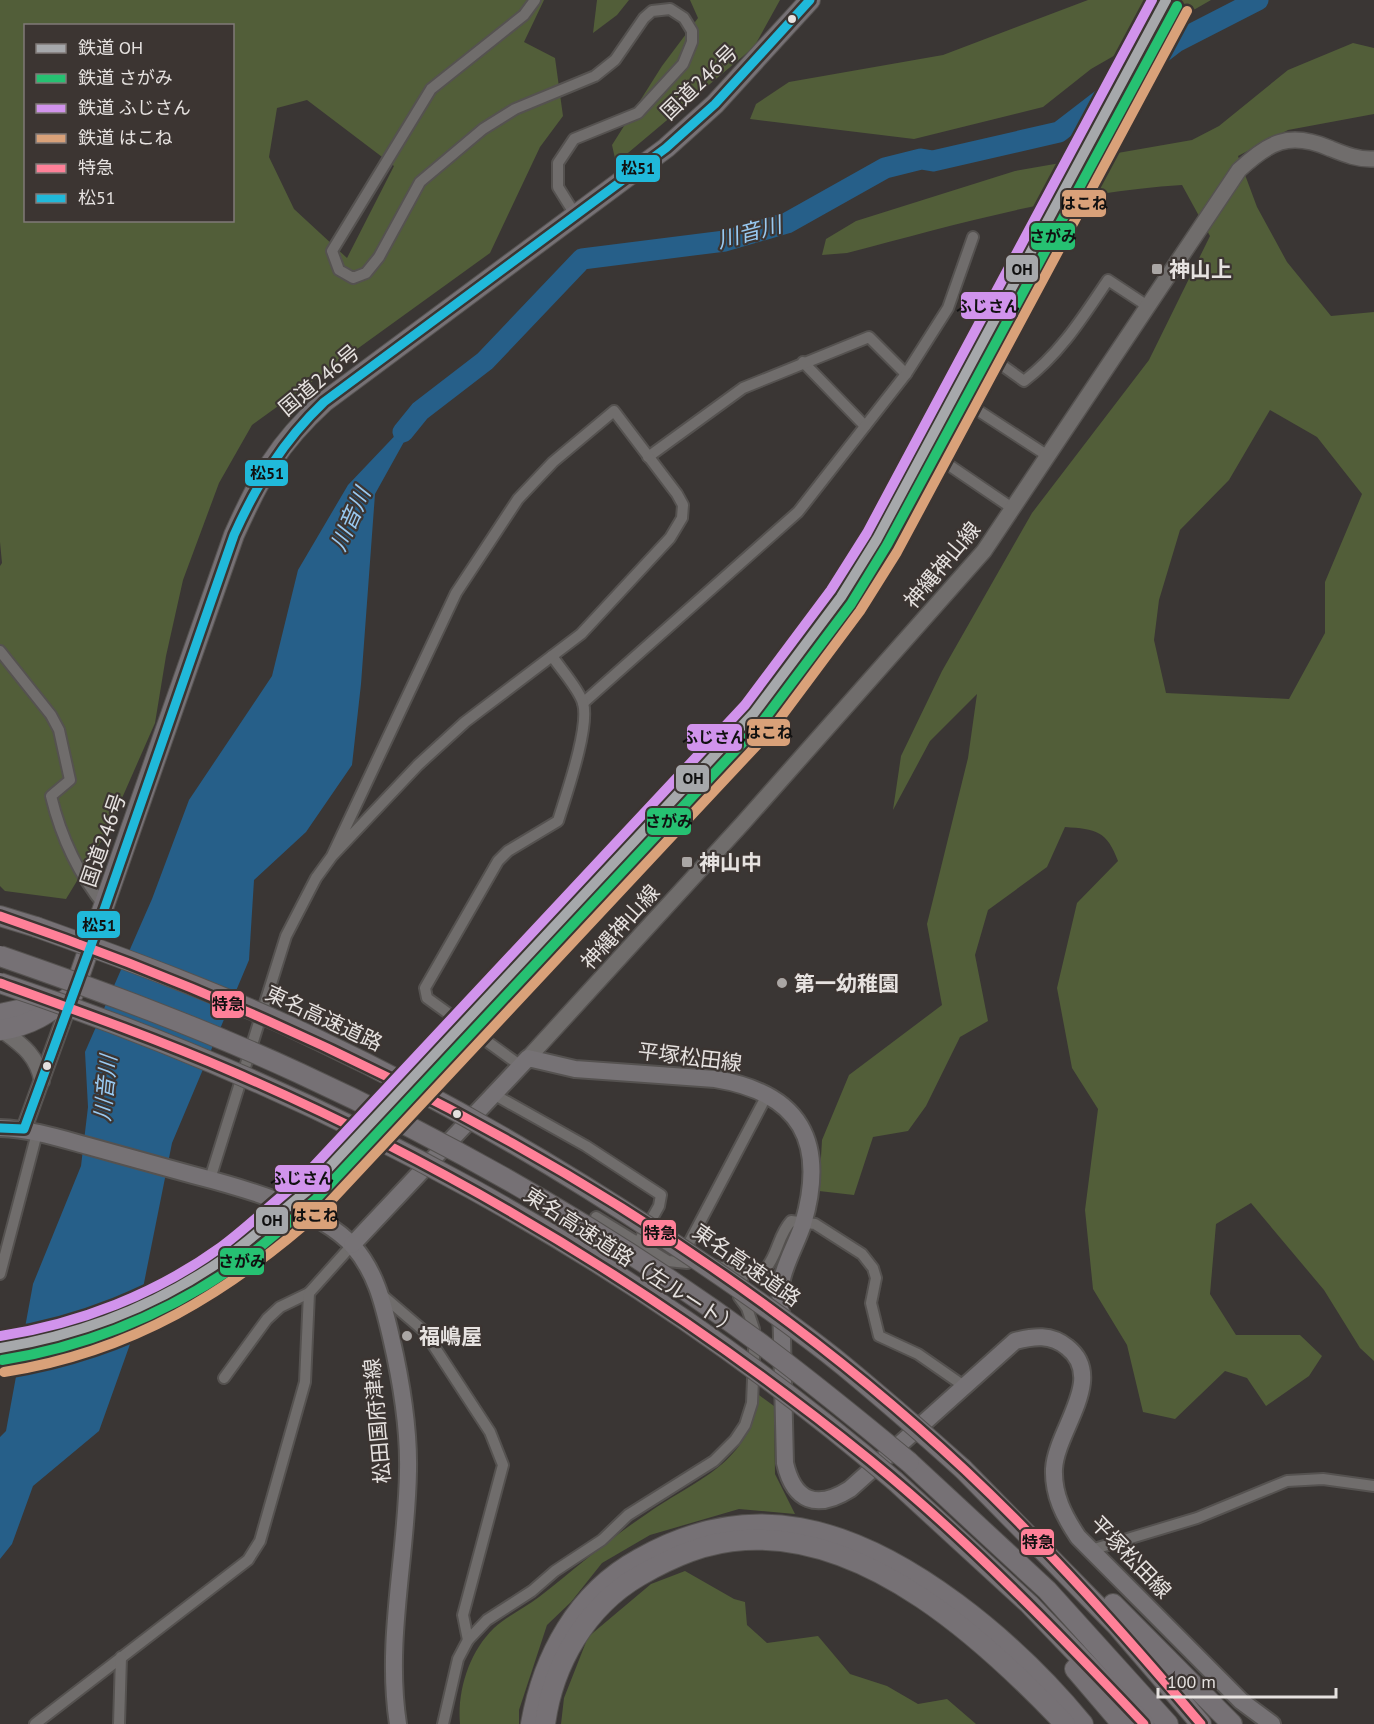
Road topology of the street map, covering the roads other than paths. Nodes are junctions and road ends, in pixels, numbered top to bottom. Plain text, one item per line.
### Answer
1 (535, 0) edge
2 (810, 0) edge
3 (1374, 159) edge
4 (576, 216) junction
5 (973, 237) dead end
6 (1149, 307) junction
7 (803, 362) junction
8 (906, 374) junction
9 (968, 404) junction
10 (865, 426) junction
11 (1047, 456) junction
12 (648, 457) junction
13 (940, 459) junction
14 (1012, 508) junction
15 (896, 539) dead end
16 (0, 651) edge
17 (552, 656) junction
18 (583, 703) junction
19 (332, 856) junction
20 (105, 907) junction
21 (0, 916) edge
22 (0, 957) edge
23 (0, 983) edge
24 (73, 994) junction
25 (4, 1032) edge
26 (524, 1062) junction
27 (42, 1081) junction
28 (495, 1095) junction
29 (767, 1095) junction
30 (0, 1128) edge
31 (38, 1133) junction
32 (205, 1178) junction
33 (596, 1217) dead end
34 (803, 1222) junction
35 (638, 1243) junction
36 (352, 1245) junction
37 (680, 1262) junction
38 (746, 1271) junction
39 (0, 1274) edge
40 (309, 1293) junction
41 (381, 1295) junction
42 (224, 1378) dead end
43 (964, 1386) junction
44 (1374, 1486) edge
45 (1005, 1509) junction
46 (946, 1526) junction
47 (1091, 1550) junction
48 (468, 1640) junction
49 (121, 1657) junction
50 (35, 1724) edge
51 (119, 1724) edge
52 (398, 1724) edge
53 (443, 1724) edge
54 (531, 1724) edge
55 (545, 1724) edge
56 (1065, 1724) edge
57 (1083, 1724) edge
58 (1122, 1724) edge
59 (1144, 1724) edge
60 (1168, 1724) edge
61 (1201, 1724) edge
62 (1232, 1724) edge
63 (1272, 1724) edge

1 - 4 street
2 - 4 highway, 国道246号
3 - 6 main road, 神縄神山線
4 - 20 highway, 国道246号
5 - 8 street
6 - 9 street
6 - 11 main road, 神縄神山線
7 - 8 street
7 - 10 street
7 - 12 street
8 - 10 street
9 - 11 street
9 - 13 street
10 - 18 street
11 - 14 main road, 神縄神山線
12 - 17 street
12 - 19 street
13 - 14 street
13 - 15 street
14 - 26 main road, 神縄神山線
16 - 20 street
17 - 18 street
17 - 19 street
18 - 26 street
19 - 32 street
20 - 24 highway, 国道246号
21 - 45 highway, 東名高速道路, bridge
22 - 60 highway, bridge
23 - 46 highway, 東名高速道路（左ルート）, bridge
24 - 25 highway
24 - 27 main road
25 - 27 main road
26 - 28 main road
26 - 29 main road, 平塚松田線
27 - 31 main road
28 - 35 street
28 - 36 main road
29 - 34 main road, 平塚松田線
29 - 37 street
30 - 31 main road, 松田国府津線
31 - 32 main road, 松田国府津線
31 - 39 street
32 - 36 main road, 松田国府津線
33 - 35 street
34 - 38 street
34 - 43 street
34 - 43 main road, 平塚松田線
35 - 37 street
36 - 40 street
36 - 41 main road, 松田国府津線
37 - 38 street
38 - 48 street
40 - 42 street
40 - 49 street
41 - 48 street
41 - 52 main road, 松田国府津線
43 - 47 main road, 平塚松田線
44 - 47 street
45 - 61 highway, 東名高速道路
45 - 62 highway
46 - 58 highway
46 - 59 highway, 東名高速道路（左ルート）
47 - 63 main road, 平塚松田線
48 - 53 street
49 - 50 street
49 - 51 street
54 - 57 highway
55 - 56 highway

